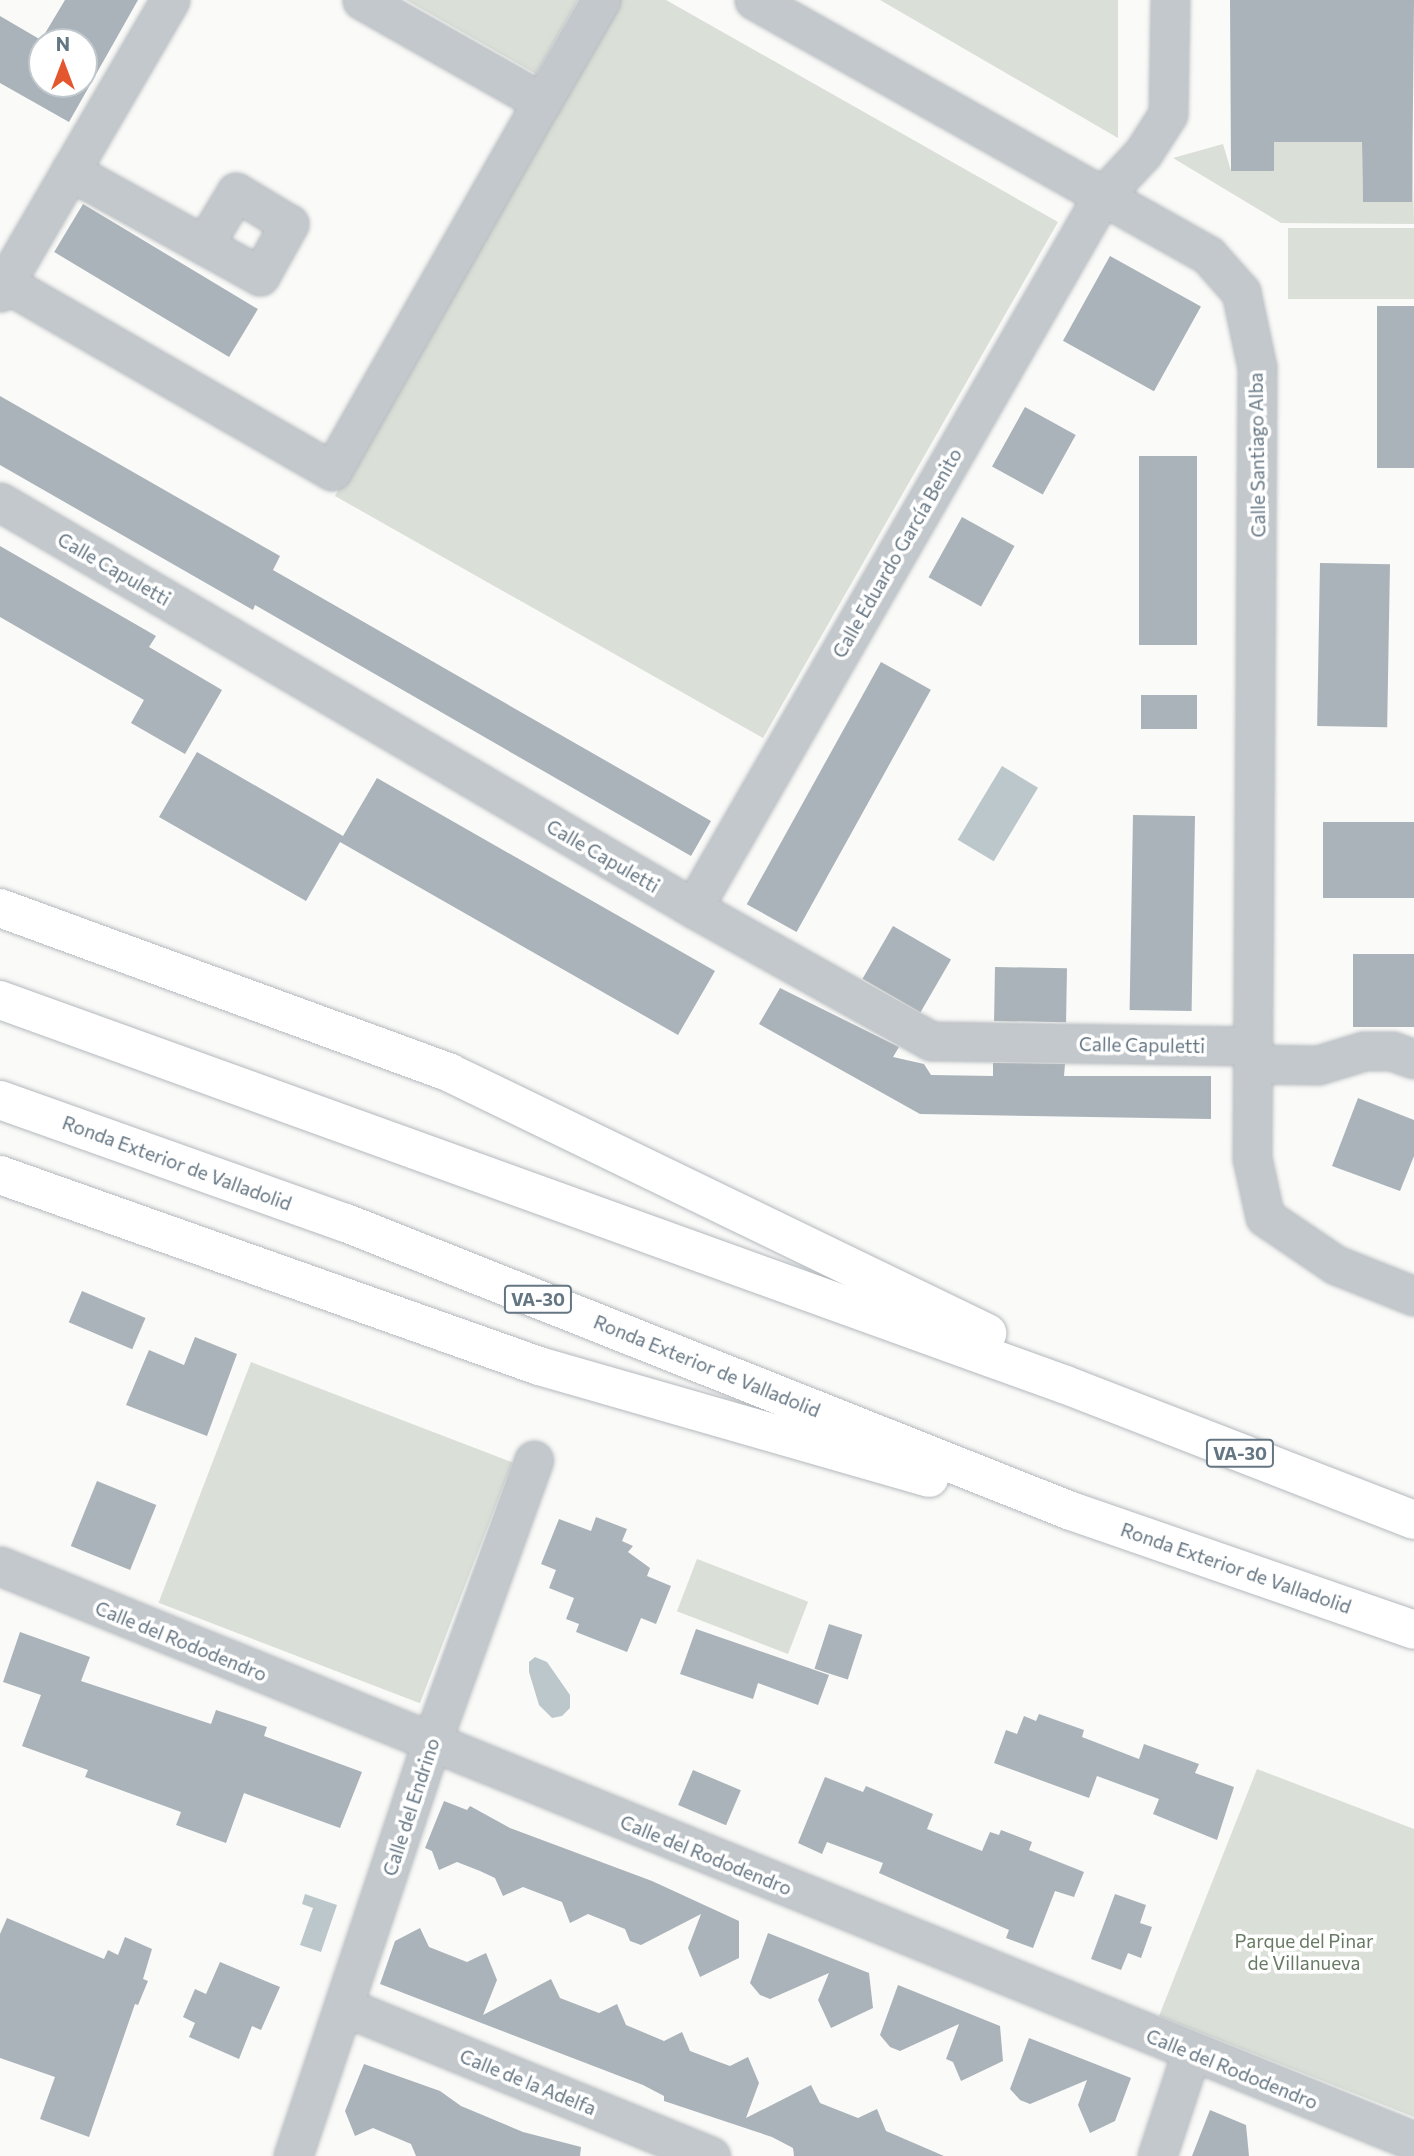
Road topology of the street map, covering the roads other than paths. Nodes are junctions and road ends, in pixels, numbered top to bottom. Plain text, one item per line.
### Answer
1 (170, 0) edge
2 (362, 0) edge
3 (601, 0) edge
4 (754, 0) edge
5 (1170, 0) edge
6 (542, 102) junction
7 (70, 171) junction
8 (1101, 198) junction
9 (204, 245) dead end
10 (2, 285) edge
11 (0, 502) edge
12 (0, 908) edge
13 (693, 908) junction
14 (0, 1000) edge
15 (1253, 1055) junction
16 (1414, 1059) edge
17 (0, 1100) edge
18 (0, 1175) edge
19 (1414, 1296) edge
20 (1066, 1385) junction
21 (534, 1460) dead end
22 (1071, 1511) junction
23 (1414, 1520) edge
24 (0, 1566) edge
25 (1414, 1630) edge
26 (431, 1744) junction
27 (345, 2007) junction
28 (1191, 2053) junction
29 (1414, 2141) edge
30 (293, 2156) edge
31 (711, 2156) edge
32 (1157, 2156) edge

1 - 7 street
2 - 6 street
3 - 6 street
4 - 8 street, Calle Santiago Alba
5 - 8 street, Calle Eduardo García Benito
6 - 10 street
7 - 9 street
7 - 10 street
8 - 13 street, Calle Eduardo García Benito
8 - 15 street, Calle Santiago Alba
11 - 13 street, Calle Capuletti
12 - 20 highway
13 - 15 street, Calle Capuletti
14 - 20 highway, VA-30
15 - 16 street
15 - 19 street, Calle Santiago Alba
17 - 22 highway, Ronda Exterior de Valladolid / VA-30
18 - 22 highway
20 - 23 highway, VA-30
21 - 26 street, Calle del Endrino
22 - 25 highway, Ronda Exterior de Valladolid / VA-30
24 - 26 street, Calle del Rododendro
26 - 27 street, Calle del Endrino
26 - 28 street, Calle del Rododendro
27 - 30 street, Calle del Endrino
27 - 31 street, Calle de la Adelfa
28 - 29 street, Calle del Rododendro
28 - 32 street

